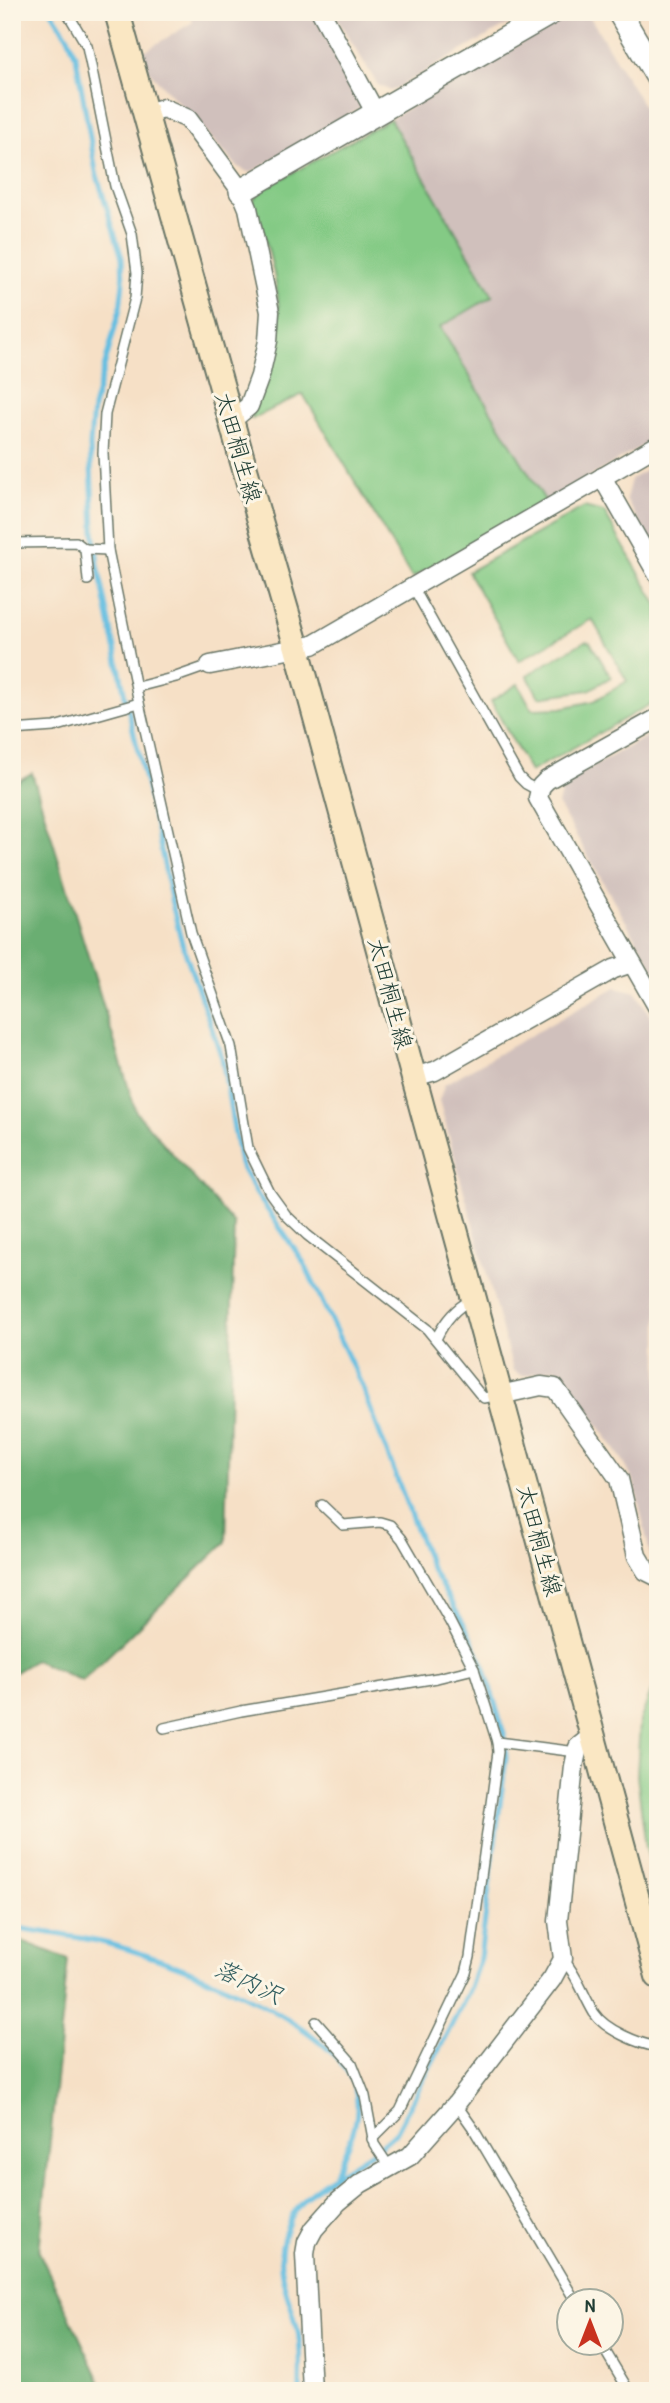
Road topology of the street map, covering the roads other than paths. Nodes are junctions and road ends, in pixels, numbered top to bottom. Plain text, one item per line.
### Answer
1 (68, 12) edge
2 (117, 12) edge
3 (321, 12) edge
4 (552, 12) edge
5 (619, 12) edge
6 (658, 78) edge
7 (145, 113) junction
8 (376, 114) junction
9 (241, 191) junction
10 (231, 421) junction
11 (658, 445) edge
12 (602, 477) junction
13 (12, 543) edge
14 (85, 549) junction
15 (108, 550) junction
16 (658, 575) edge
17 (88, 580) dead end
18 (413, 587) junction
19 (297, 649) junction
20 (210, 665) joint
21 (137, 687) junction
22 (138, 704) junction
23 (658, 718) edge
24 (12, 730) edge
25 (539, 791) junction
26 (632, 963) junction
27 (658, 1008) edge
28 (413, 1077) junction
29 (473, 1299) junction
30 (436, 1339) junction
31 (500, 1395) junction
32 (322, 1505) dead end
33 (658, 1577) edge
34 (474, 1669) junction
35 (164, 1728) dead end
36 (499, 1742) junction
37 (585, 1744) junction
38 (651, 1925) edge
39 (563, 1959) junction
40 (658, 1976) edge
41 (316, 2022) dead end
42 (658, 2047) edge
43 (456, 2104) junction
44 (373, 2141) junction
45 (386, 2161) junction
46 (568, 2288) edge
47 (610, 2358) edge
48 (312, 2391) edge
49 (629, 2391) edge

1 - 15 lane
2 - 7 main road, 太田桐生線
3 - 8 street
4 - 8 street
5 - 6 street
7 - 9 street
7 - 10 main road, 太田桐生線
8 - 9 street
9 - 10 street
10 - 19 main road, 太田桐生線
11 - 12 street
12 - 16 street
12 - 18 street
13 - 14 lane
14 - 15 lane
14 - 17 lane
15 - 21 lane
18 - 19 street
18 - 25 lane
19 - 20 street
19 - 28 main road, 太田桐生線
20 - 21 lane
21 - 22 lane
22 - 24 lane
22 - 30 lane
23 - 25 street
25 - 26 street
26 - 27 street
26 - 28 street
28 - 29 main road, 太田桐生線
29 - 30 lane
29 - 31 main road, 太田桐生線
30 - 31 lane
31 - 33 street
31 - 37 main road, 太田桐生線
32 - 34 lane
34 - 35 lane
34 - 36 lane
36 - 37 lane
36 - 44 lane
37 - 38 main road, 太田桐生線
37 - 39 street
38 - 40 main road, 太田桐生線
39 - 42 lane
39 - 43 street
41 - 44 lane
43 - 45 street
43 - 46 lane
44 - 45 lane
45 - 48 street
47 - 49 lane

